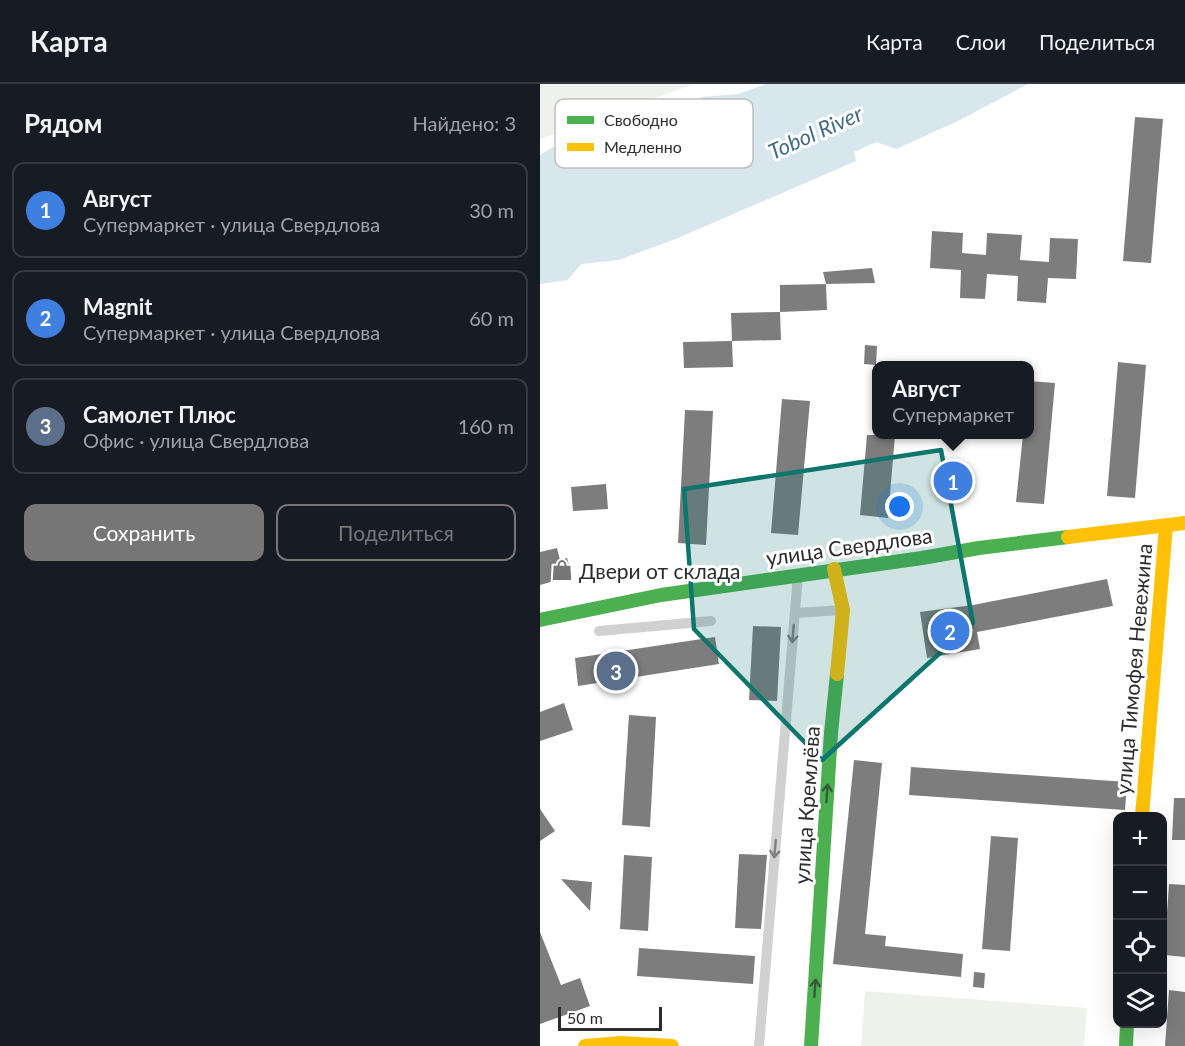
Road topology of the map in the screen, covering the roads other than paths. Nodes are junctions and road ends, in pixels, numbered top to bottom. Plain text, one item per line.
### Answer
1 (1185, 523) edge
2 (1166, 526) junction
3 (834, 569) junction
4 (798, 575) junction
5 (843, 610) junction
6 (795, 613) junction
7 (540, 620) edge
8 (711, 621) dead end
9 (599, 631) dead end
10 (1142, 812) edge
11 (1127, 1028) edge
12 (585, 1046) edge
13 (672, 1046) edge
14 (759, 1046) edge
15 (811, 1046) edge
16 (1126, 1046) edge

1 - 2 street, улица Свердлова
2 - 3 street, улица Свердлова
2 - 10 street, улица Тимофея Невежина
3 - 4 street, улица Свердлова
3 - 5 street, улица Кремлёва
4 - 6 street, улица Кремлёва
4 - 7 street, улица Свердлова
5 - 6 street
15 -> 5 street, улица Кремлёва
6 -> 14 street, улица Кремлёва
8 - 9 street
11 - 16 street
12 - 13 street

